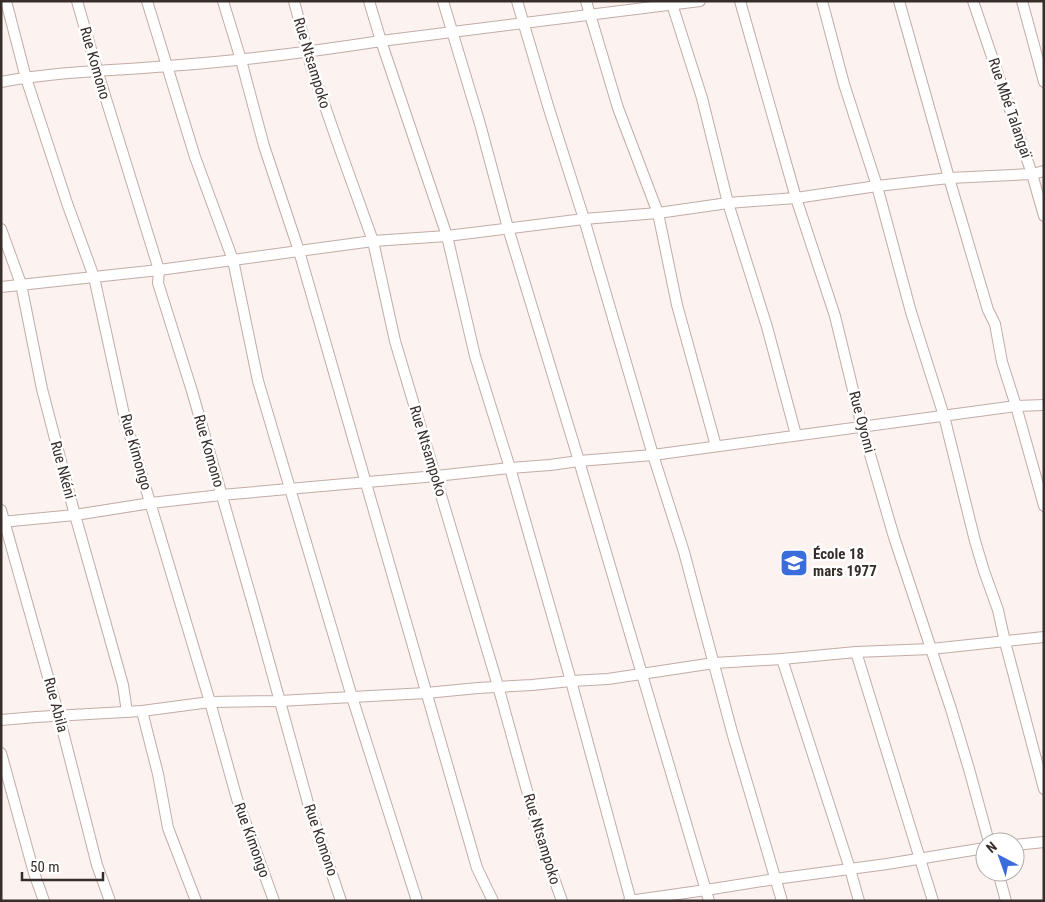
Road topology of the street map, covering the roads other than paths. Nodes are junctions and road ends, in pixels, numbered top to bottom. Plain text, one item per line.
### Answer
1 (6, 1) edge
2 (77, 1) edge
3 (148, 1) edge
4 (223, 1) edge
5 (294, 1) edge
6 (369, 1) edge
7 (443, 1) edge
8 (517, 1) edge
9 (586, 1) edge
10 (700, 1) edge
11 (740, 1) edge
12 (822, 1) edge
13 (899, 1) edge
14 (972, 1) edge
15 (1022, 1) edge
16 (672, 3) edge
17 (590, 15) junction
18 (524, 23) junction
19 (452, 32) junction
20 (381, 41) junction
21 (308, 52) junction
22 (241, 60) junction
23 (167, 66) junction
24 (96, 70) junction
25 (26, 78) junction
26 (1, 82) edge
27 (1044, 82) edge
28 (1044, 171) edge
29 (1032, 174) junction
30 (949, 178) junction
31 (877, 186) junction
32 (796, 198) junction
33 (728, 204) junction
34 (658, 213) junction
35 (1044, 216) edge
36 (584, 219) junction
37 (508, 228) junction
38 (1, 229) edge
39 (447, 236) junction
40 (373, 241) junction
41 (299, 251) junction
42 (233, 260) junction
43 (159, 270) junction
44 (94, 277) junction
45 (21, 284) junction
46 (1, 287) edge
47 (1044, 405) edge
48 (1016, 406) junction
49 (944, 416) junction
50 (862, 427) junction
51 (796, 435) junction
52 (716, 446) junction
53 (653, 455) junction
54 (579, 461) junction
55 (510, 468) junction
56 (436, 476) junction
57 (366, 482) junction
58 (290, 490) junction
59 (221, 495) junction
60 (151, 503) junction
61 (1044, 506) edge
62 (1, 510) edge
63 (75, 514) junction
64 (3, 522) edge
65 (1044, 637) edge
66 (1004, 642) junction
67 (931, 649) junction
68 (856, 652) junction
69 (782, 659) junction
70 (714, 663) junction
71 (642, 675) junction
72 (571, 681) junction
73 (498, 686) junction
74 (426, 693) junction
75 (352, 697) junction
76 (279, 701) junction
77 (210, 702) junction
78 (142, 711) junction
79 (128, 712) junction
80 (59, 716) junction
81 (1, 720) edge
82 (1, 753) edge
83 (1044, 789) edge
84 (987, 832) edge
85 (1044, 842) edge
86 (1025, 844) edge
87 (975, 850) edge
88 (921, 859) junction
89 (850, 869) junction
90 (775, 879) junction
91 (1001, 882) edge
92 (706, 890) junction
93 (44, 901) edge
94 (110, 901) edge
95 (196, 901) edge
96 (274, 901) edge
97 (341, 901) edge
98 (417, 901) edge
99 (493, 901) edge
100 (562, 901) edge
101 (631, 901) edge
102 (709, 901) edge
103 (782, 901) edge
104 (858, 901) edge
105 (933, 901) edge
106 (1006, 901) edge

1 - 25 street, Rue Kimongo
2 - 24 street, Rue Komono
3 - 23 street
4 - 22 street
5 - 21 street, Rue Ntsampoko
6 - 20 street
7 - 19 street
8 - 18 street
9 - 17 street
10 - 16 street
11 - 32 street, Rue Oyomi
12 - 31 street
13 - 30 street
14 - 29 street, Rue Mbé Talangaï
15 - 27 street
16 - 17 street
16 - 33 street
17 - 18 street
17 - 34 street
18 - 19 street
18 - 36 street
19 - 20 street
19 - 37 street
20 - 21 street
20 - 39 street
21 - 22 street
21 - 40 street, Rue Ntsampoko
22 - 23 street
22 - 41 street
23 - 24 street
23 - 42 street
24 - 25 street
24 - 43 street, Rue Komono
25 - 26 street
25 - 44 street, Rue Kimongo
28 - 29 street
29 - 30 street
29 - 35 street, Rue Mbé Talangaï
30 - 31 street
30 - 48 street
31 - 32 street
31 - 49 street
32 - 33 street
32 - 50 street, Rue Oyomi
33 - 34 street
33 - 51 street
34 - 36 street
34 - 52 street
36 - 37 street
36 - 53 street
37 - 39 street
37 - 54 street
38 - 45 street, Rue Nkéni
39 - 40 street
39 - 55 street
40 - 41 street
40 - 56 street, Rue Ntsampoko
41 - 42 street
41 - 57 street
42 - 43 street
42 - 58 street
43 - 44 street
43 - 59 street, Rue Komono
44 - 45 street
44 - 60 street, Rue Kimongo
45 - 46 street
45 - 63 street, Rue Nkéni
47 - 48 street
48 - 49 street
48 - 61 street
49 - 50 street
49 - 66 street
50 - 51 street
50 - 67 street, Rue Oyomi
51 - 52 street
52 - 53 street
53 - 54 street
53 - 70 street
54 - 55 street
54 - 71 street
55 - 56 street
55 - 72 street
56 - 57 street
56 - 73 street, Rue Ntsampoko
57 - 58 street
57 - 74 street
58 - 59 street
58 - 75 street
59 - 60 street
59 - 76 street, Rue Komono
60 - 63 street
60 - 77 street, Rue Kimongo
62 - 64 street, Rue Abila
63 - 64 street
63 - 79 street, Rue Nkéni
64 - 80 street, Rue Abila
65 - 66 street
66 - 67 street
66 - 83 street
67 - 68 street
67 - 84 street, Rue Oyomi
68 - 69 street
68 - 88 street
69 - 70 street
69 - 89 street
70 - 71 street
70 - 90 street
71 - 72 street
71 - 92 street
72 - 73 street
72 - 101 street
73 - 74 street
73 - 100 street, Rue Ntsampoko
74 - 75 street
74 - 99 street
75 - 76 street
75 - 98 street
76 - 77 street
76 - 97 street, Rue Komono
77 - 78 street
77 - 96 street, Rue Kimongo
78 - 79 street
78 - 95 street
79 - 80 street
80 - 81 street
80 - 94 street, Rue Abila
82 - 93 street
85 - 86 street
87 - 88 street
88 - 89 street
88 - 105 street
89 - 90 street
89 - 104 street
90 - 92 street
90 - 103 street
91 - 106 street
92 - 101 street
92 - 102 street

